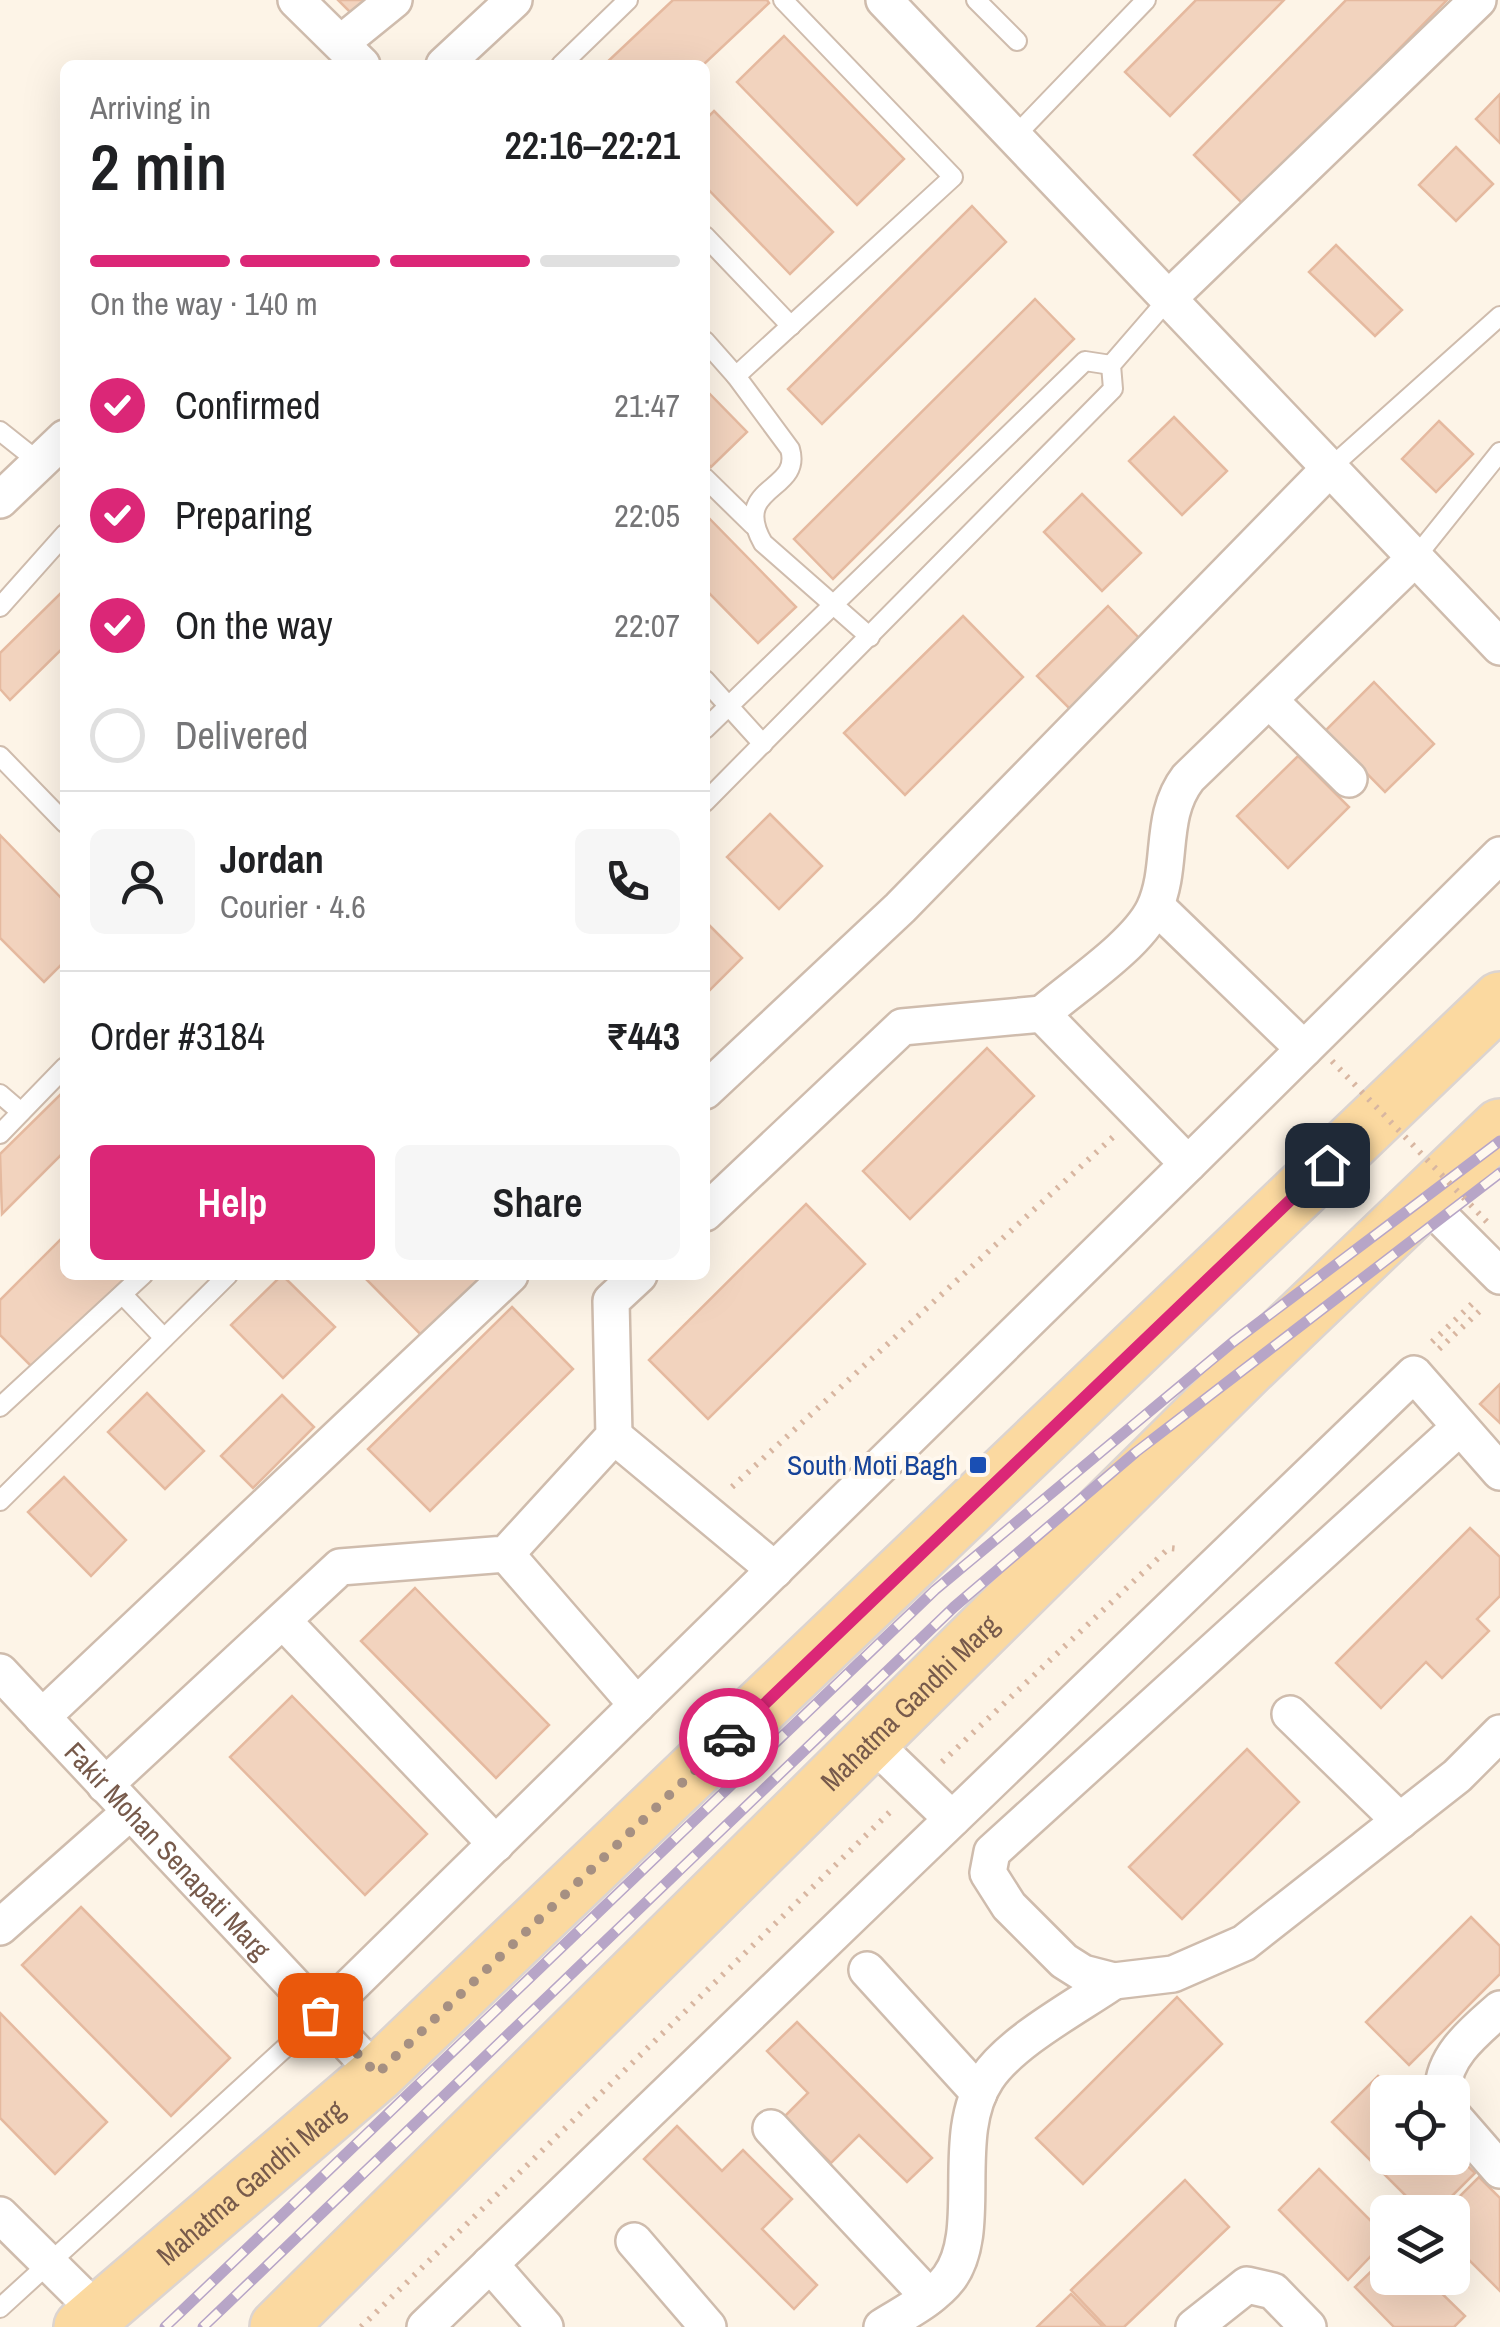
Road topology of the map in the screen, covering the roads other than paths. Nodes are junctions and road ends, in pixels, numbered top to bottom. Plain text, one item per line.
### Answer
1 (296, 0) edge
2 (394, 0) edge
3 (514, 0) edge
4 (628, 0) edge
5 (782, 0) edge
6 (884, 0) edge
7 (976, 0) edge
8 (1146, 0) edge
9 (1478, 0) edge
10 (1017, 41) dead end
11 (351, 54) edge
12 (449, 60) edge
13 (567, 60) edge
14 (1016, 135) junction
15 (710, 241) edge
16 (1169, 298) junction
17 (1500, 316) edge
18 (791, 326) junction
19 (710, 347) edge
20 (1112, 365) junction
21 (736, 376) junction
22 (0, 431) edge
23 (60, 443) edge
24 (1500, 452) edge
25 (39, 462) junction
26 (1330, 468) junction
27 (710, 483) edge
28 (0, 500) edge
29 (753, 525) junction
30 (60, 540) edge
31 (1415, 558) junction
32 (833, 604) junction
33 (0, 607) edge
34 (870, 637) junction
35 (1500, 647) edge
36 (710, 685) edge
37 (1269, 700) junction
38 (729, 706) junction
39 (710, 724) edge
40 (763, 744) junction
41 (0, 756) edge
42 (1349, 779) dead end
43 (710, 797) edge
44 (60, 818) edge
45 (1500, 854) edge
46 (1156, 906) junction
47 (1500, 1000) edge
48 (1042, 1014) junction
49 (1318, 1055) junction
50 (60, 1072) edge
51 (710, 1086) edge
52 (0, 1094) edge
53 (21, 1112) junction
54 (1500, 1126) edge
55 (0, 1134) edge
56 (1188, 1164) junction
57 (1424, 1200) junction
58 (710, 1208) edge
59 (1500, 1276) edge
60 (138, 1280) edge
61 (223, 1280) edge
62 (505, 1280) edge
63 (634, 1280) edge
64 (123, 1295) junction
65 (164, 1338) junction
66 (0, 1407) edge
67 (1460, 1427) junction
68 (614, 1436) junction
69 (1500, 1472) edge
70 (0, 1501) edge
71 (506, 1554) junction
72 (775, 1570) junction
73 (285, 1622) junction
74 (0, 1672) edge
75 (637, 1705) junction
76 (1290, 1714) dead end
77 (42, 1717) junction
78 (1500, 1732) edge
79 (871, 1741) junction
80 (105, 1785) junction
81 (130, 1812) junction
82 (952, 1819) junction
83 (1400, 1821) junction
84 (496, 1844) junction
85 (0, 1927) edge
86 (867, 1970) dead end
87 (1114, 1980) junction
88 (1500, 2009) edge
89 (320, 2015) junction
90 (377, 2074) junction
91 (1442, 2075) edge
92 (979, 2093) junction
93 (770, 2128) dead end
94 (1470, 2136) edge
95 (1500, 2170) edge
96 (0, 2216) edge
97 (634, 2241) dead end
98 (48, 2264) junction
99 (490, 2264) junction
100 (929, 2297) junction
101 (0, 2308) edge
102 (90, 2320) edge
103 (1195, 2326) edge
104 (278, 2327) edge
105 (425, 2327) edge
106 (546, 2327) edge
107 (708, 2327) edge
108 (882, 2327) edge
109 (1308, 2327) edge

1 - 11 street
2 - 11 street
3 - 12 street
4 - 13 lane
5 - 18 lane
6 - 14 street
7 - 10 lane
8 - 14 lane
9 - 16 street
14 - 16 street
15 - 18 lane
16 - 20 lane
16 - 26 street
17 - 26 lane
18 - 21 lane
19 - 21 lane
20 - 32 lane
20 - 34 lane
21 - 29 lane
22 - 25 lane
23 - 25 street
24 - 31 lane
25 - 28 street
26 - 31 street
26 - 51 street
27 - 29 lane
29 - 32 lane
30 - 33 lane
31 - 35 street
31 - 37 street
32 - 34 lane
32 - 38 lane
34 - 40 lane
36 - 38 lane
37 - 42 street
37 - 46 street
38 - 39 lane
38 - 40 lane
40 - 43 lane
41 - 44 lane
45 - 49 street
46 - 48 street
46 - 49 street
47 - 90 main road, Mahatma Gandhi Marg
48 - 56 street
48 - 58 street
49 - 56 street
50 - 53 lane
52 - 53 lane
53 - 55 lane
54 - 57 main road, Mahatma Gandhi Marg
56 - 72 street
57 - 59 street
57 - 79 main road, Mahatma Gandhi Marg
60 - 64 lane
61 - 65 lane
62 - 77 street
63 - 68 street
64 - 65 lane
64 - 66 lane
65 - 70 lane
67 - 69 street
67 - 82 street
67 - 87 street
68 - 71 street
68 - 72 street
71 - 73 street
71 - 75 street
72 - 75 street
73 - 80 street
73 - 84 street
74 - 77 street, Fakir Mohan Senapati Marg
75 - 84 street
76 - 83 street
77 - 80 street, Fakir Mohan Senapati Marg
78 - 83 street
79 - 82 street
79 - 104 main road, Mahatma Gandhi Marg
80 - 81 street, Fakir Mohan Senapati Marg
81 - 85 street
81 - 89 street, Fakir Mohan Senapati Marg
82 - 99 street
83 - 87 street
84 - 89 street
86 - 92 street
87 - 92 street
88 - 91 street
89 - 90 street, Fakir Mohan Senapati Marg
89 - 98 lane
90 - 102 main road, Mahatma Gandhi Marg
92 - 100 street
93 - 100 street
94 - 95 street
96 - 98 street
97 - 107 street
98 - 101 lane
98 - 102 street
99 - 105 street
99 - 106 street
100 - 108 street
103 - 109 street

